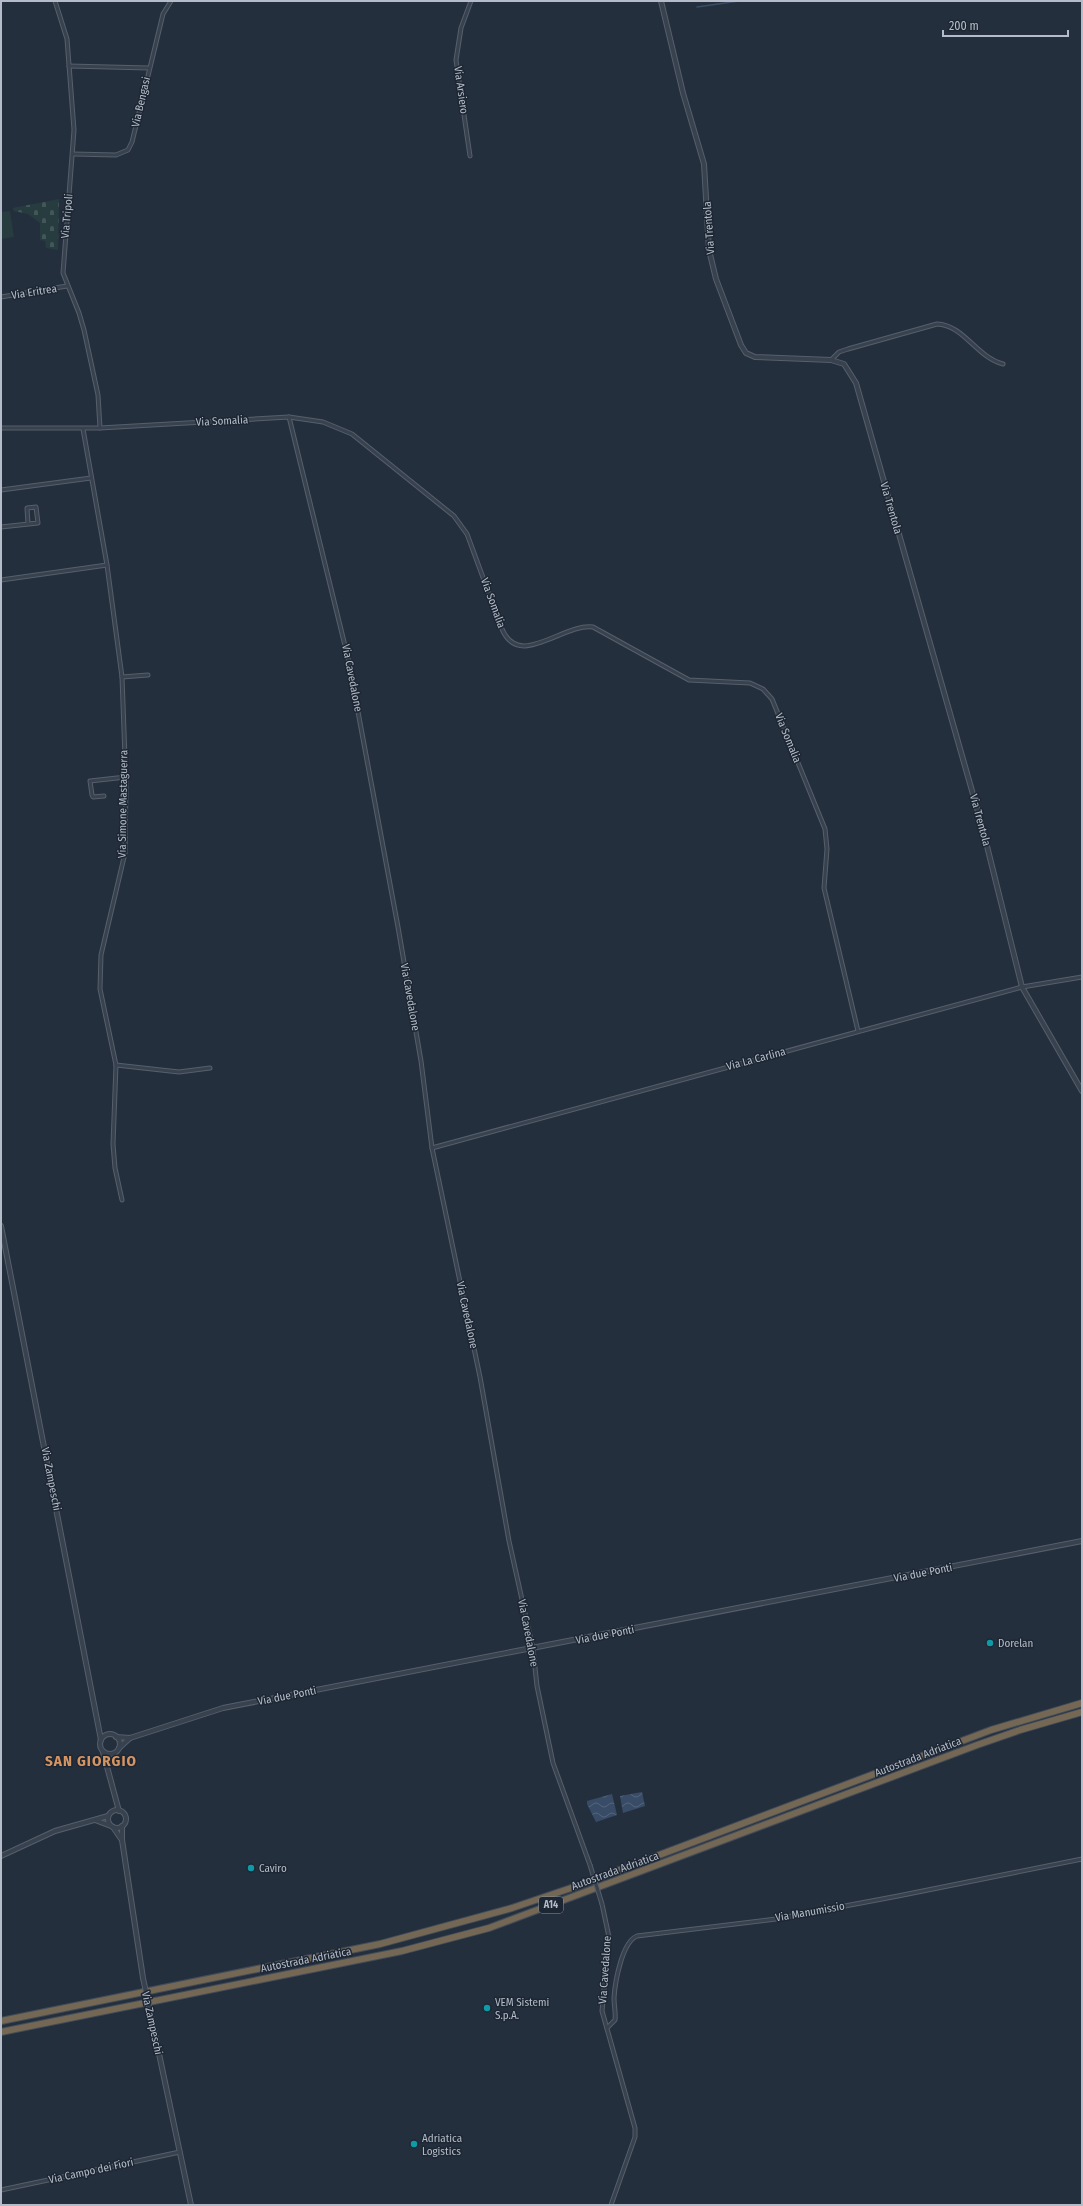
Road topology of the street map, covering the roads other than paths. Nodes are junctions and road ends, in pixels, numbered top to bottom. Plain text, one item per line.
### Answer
1 (55, 1) edge
2 (171, 1) edge
3 (470, 1) edge
4 (661, 1) edge
5 (69, 66) junction
6 (149, 68) junction
7 (73, 154) junction
8 (470, 156) dead end
9 (67, 286) junction
10 (1, 297) edge
11 (831, 360) junction
12 (1003, 364) dead end
13 (289, 417) junction
14 (1, 428) edge
15 (100, 428) junction
16 (82, 429) junction
17 (91, 478) junction
18 (1, 490) edge
19 (28, 524) junction
20 (1, 527) edge
21 (107, 565) junction
22 (1, 580) edge
23 (148, 675) dead end
24 (122, 677) junction
25 (126, 777) junction
26 (104, 796) dead end
27 (1082, 977) edge
28 (1022, 987) junction
29 (858, 1032) junction
30 (116, 1065) junction
31 (210, 1068) dead end
32 (1082, 1091) edge
33 (432, 1148) junction
34 (122, 1200) dead end
35 (1, 1226) edge
36 (1082, 1541) edge
37 (533, 1649) junction
38 (1082, 1703) edge
39 (1082, 1712) edge
40 (99, 1732) junction
41 (106, 1735) junction
42 (116, 1737) junction
43 (130, 1738) junction
44 (101, 1740) junction
45 (119, 1748) junction
46 (103, 1752) junction
47 (112, 1754) junction
48 (106, 1762) junction
49 (115, 1799) junction
50 (119, 1811) junction
51 (112, 1812) junction
52 (108, 1816) junction
53 (94, 1820) junction
54 (112, 1826) junction
55 (122, 1826) junction
56 (122, 1840) junction
57 (1, 1856) edge
58 (1082, 1859) edge
59 (1, 2021) edge
60 (607, 2028) junction
61 (1, 2032) edge
62 (180, 2152) junction
63 (1, 2190) edge
64 (191, 2205) edge
65 (611, 2205) edge

1 - 5 street, Via Tripoli
2 - 6 street, Via Bengasi
3 - 8 street, Via Arsiero
4 - 11 street, Via Trentola
5 - 6 street
5 - 7 street, Via Tripoli
6 - 7 street, Via Bengasi
7 - 9 street, Via Tripoli
9 - 10 street, Via Eritrea
9 - 15 street, Via Tripoli
11 - 12 street
11 - 28 street, Via Trentola
13 - 15 street, Via Somalia
13 - 29 street, Via Somalia
13 - 33 street, Via Cavedalone
14 - 16 street, Via Somalia
15 - 16 street, Via Somalia
16 - 17 street, Via Simone Mastaguerra
17 - 18 street
17 - 21 street, Via Simone Mastaguerra
19 - 19 street
19 - 20 street
21 - 22 street
21 - 24 street, Via Simone Mastaguerra
23 - 24 street
24 - 25 street, Via Simone Mastaguerra
25 - 26 street
25 - 30 street, Via Simone Mastaguerra
27 - 28 street, Via La Carlina
28 - 29 street, Via La Carlina
28 - 32 street, Via Trentola
29 - 33 street, Via La Carlina
30 - 31 street
30 - 34 street, Via Simone Mastaguerra
33 - 37 street, Via Cavedalone
35 - 40 street, Via Zampeschi
36 - 37 street, Via due Ponti
37 - 43 street, Via due Ponti
37 - 60 street, Via Cavedalone, bridge
38 - 59 highway, Autostrada Adriatica / A14
39 - 61 highway, Autostrada Adriatica / A14
40 - 41 street
40 - 44 street, Via Zampeschi
41 - 42 street
41 - 44 street
42 - 43 street, Via due Ponti
42 - 45 street
43 - 45 street, Via due Ponti
44 - 46 street
45 - 47 street
46 - 47 street
46 - 48 street
47 - 48 street
48 - 49 street
49 - 50 street
49 - 51 street
50 - 51 street
50 - 55 street
51 - 52 street
52 - 53 street
52 - 54 street
53 - 54 street
53 - 57 street
54 - 55 street
54 - 56 street, Via Zampeschi
55 - 56 street, Via Zampeschi
56 - 62 street, Via Zampeschi, bridge
58 - 60 street, Via Manumissio
60 - 65 street, Via Cavedalone
62 - 63 street, Via Campo dei Fiori
62 - 64 street, Via Zampeschi

